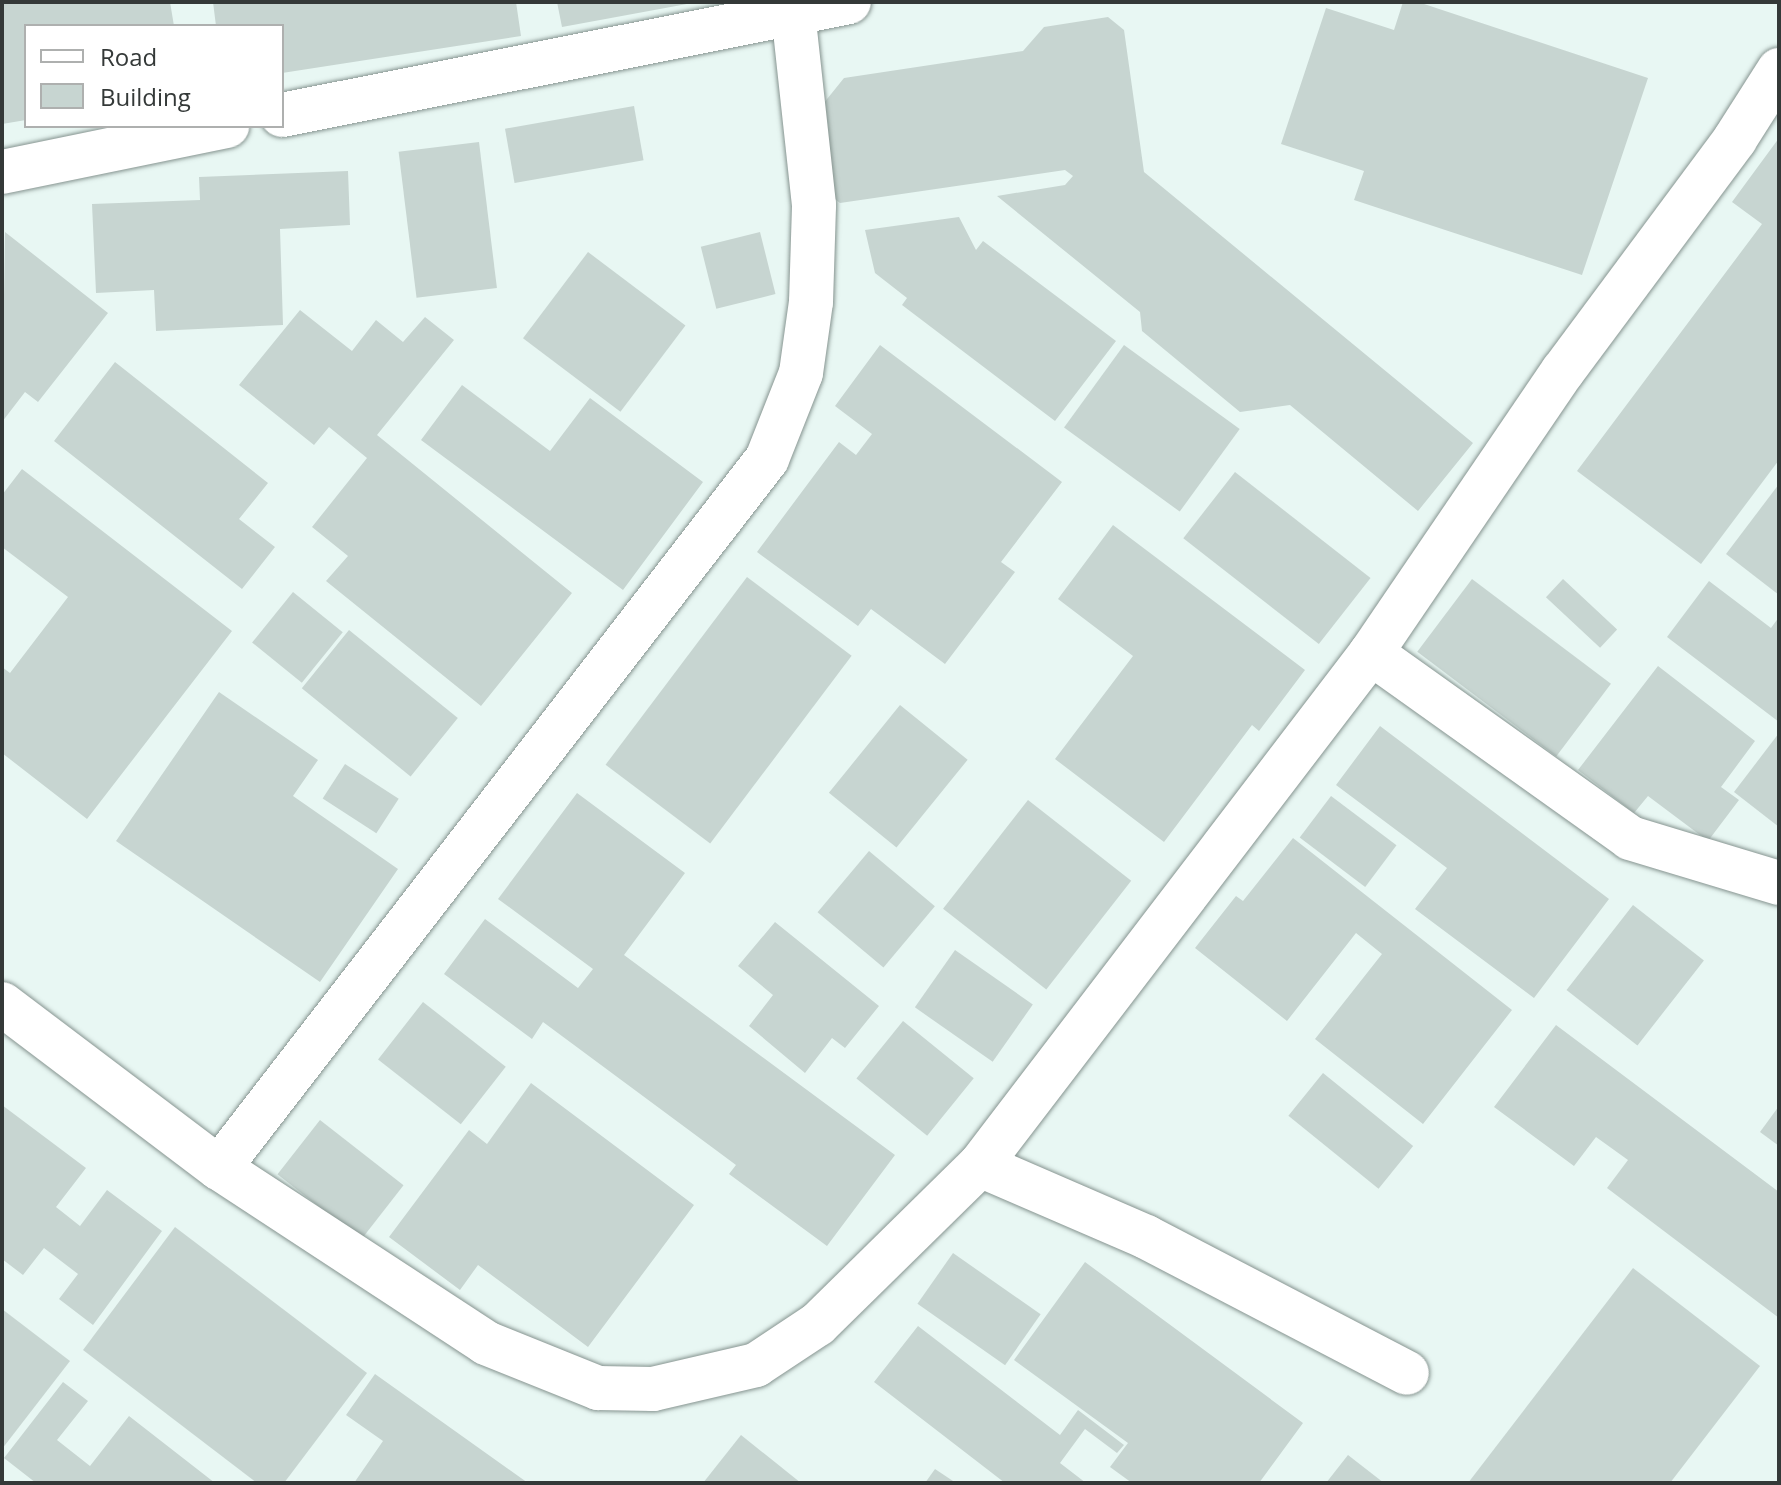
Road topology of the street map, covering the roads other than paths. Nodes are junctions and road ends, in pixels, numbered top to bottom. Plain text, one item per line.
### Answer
1 (849, 2) edge
2 (793, 12) junction
3 (1779, 70) edge
4 (284, 115) edge
5 (217, 128) edge
6 (2, 172) edge
7 (1371, 653) junction
8 (1779, 883) edge
9 (2, 1004) edge
10 (980, 1165) junction
11 (219, 1168) junction
12 (1407, 1373) dead end

1 - 2 street
2 - 4 street
2 - 11 street
3 - 7 street
5 - 6 street
7 - 8 street
7 - 10 street
9 - 11 street
10 - 11 street
10 - 12 street

